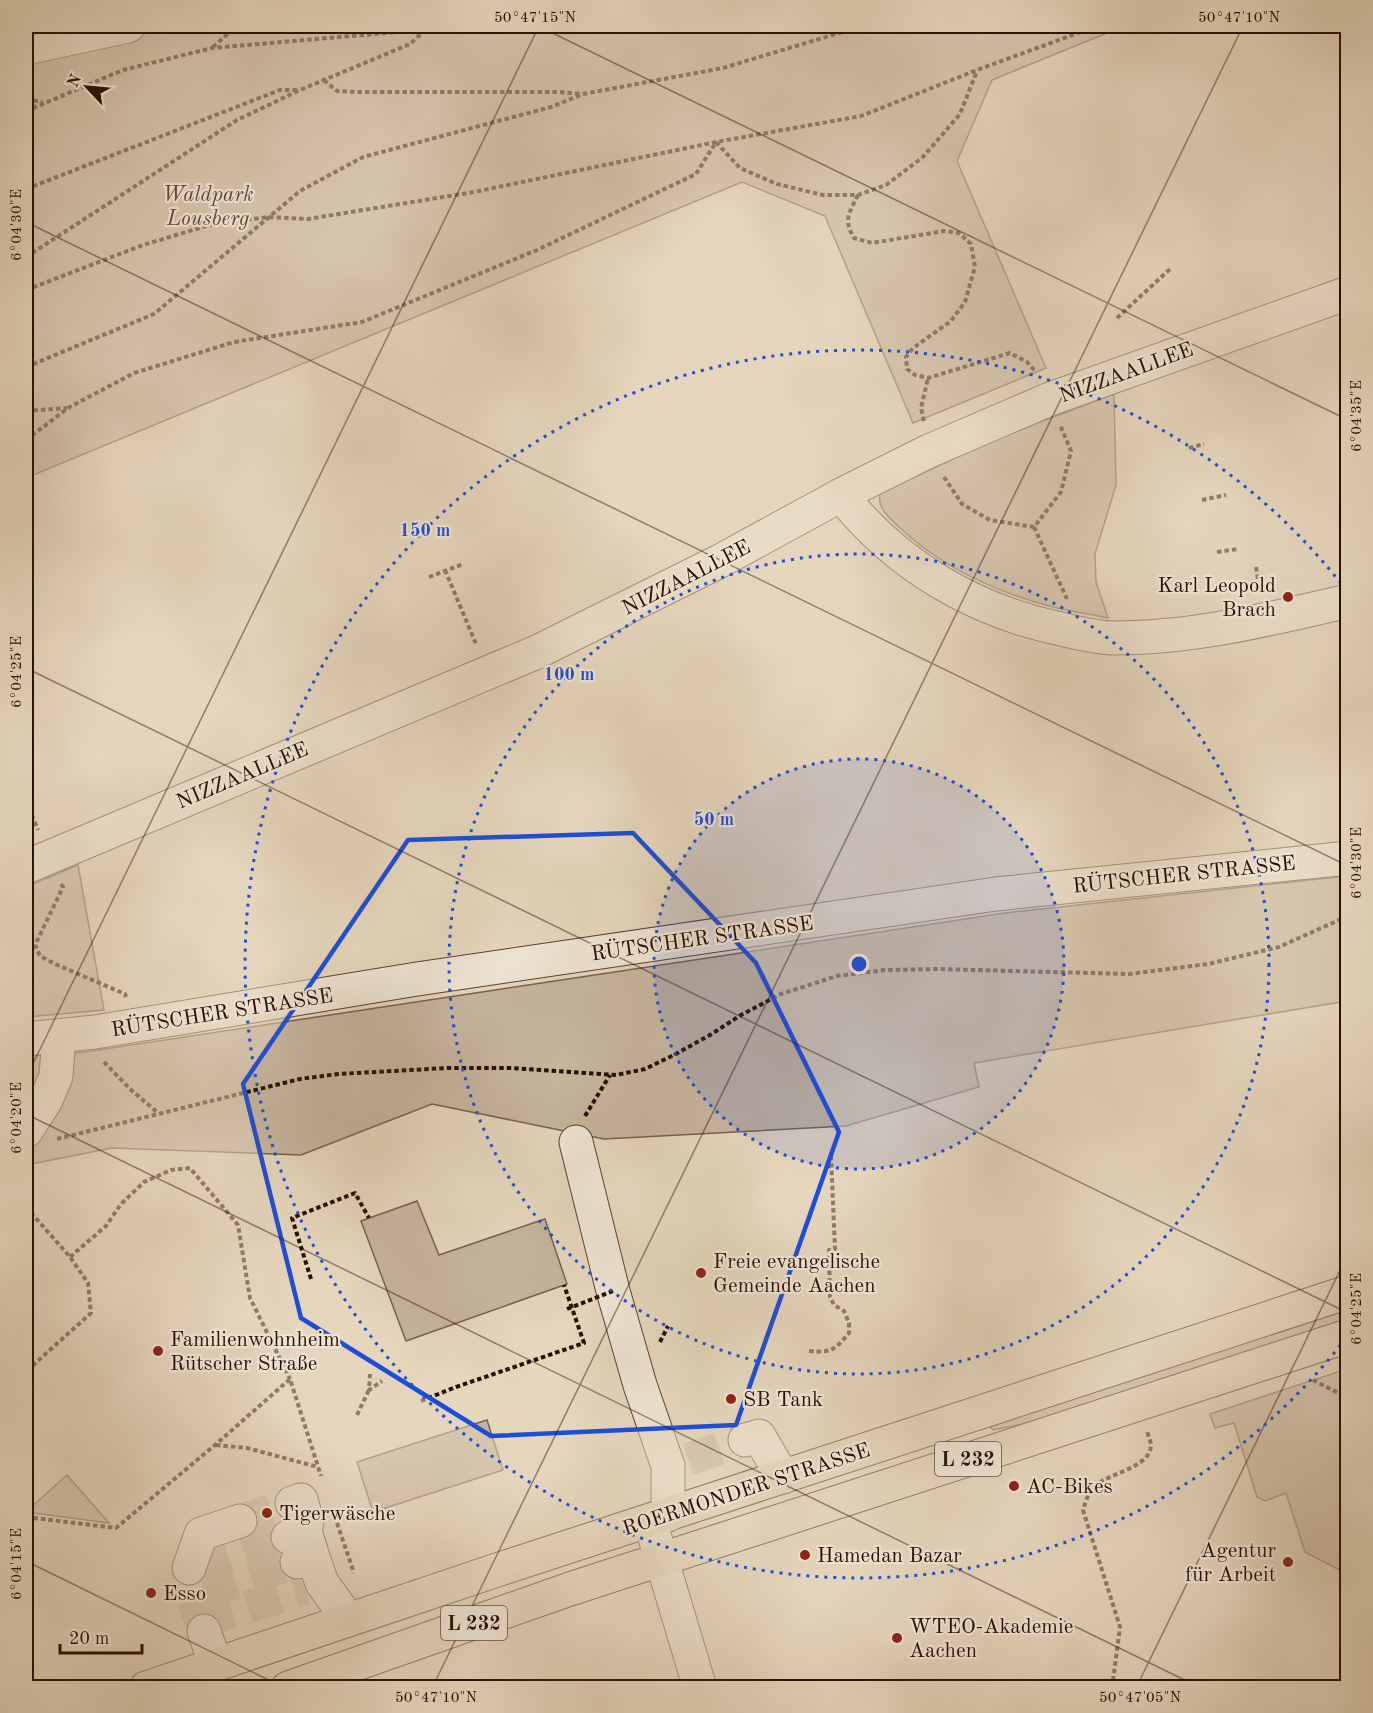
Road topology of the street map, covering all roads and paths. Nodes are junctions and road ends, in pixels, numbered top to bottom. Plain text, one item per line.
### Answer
1 (128, 26) edge
2 (246, 26) edge
3 (467, 26) edge
4 (862, 26) edge
5 (1097, 26) edge
6 (425, 30) junction
7 (26, 48) edge
8 (212, 48) junction
9 (977, 70) junction
10 (324, 80) junction
11 (300, 90) junction
12 (583, 94) junction
13 (26, 99) edge
14 (43, 102) junction
15 (26, 111) edge
16 (716, 142) junction
17 (26, 189) edge
18 (858, 195) junction
19 (269, 217) junction
20 (26, 258) edge
21 (1170, 268) dead end
22 (26, 290) edge
23 (1347, 293) edge
24 (1117, 318) dead end
25 (26, 367) edge
26 (928, 378) junction
27 (1045, 387) junction
28 (68, 408) junction
29 (26, 411) edge
30 (925, 424) dead end
31 (26, 440) edge
32 (1204, 444) dead end
33 (1189, 448) dead end
34 (942, 475) dead end
35 (841, 495) junction
36 (1226, 495) dead end
37 (1202, 500) dead end
38 (1034, 526) junction
39 (1238, 549) dead end
40 (1217, 552) dead end
41 (463, 564) dead end
42 (1256, 567) dead end
43 (445, 570) junction
44 (429, 577) dead end
45 (1261, 598) dead end
46 (1347, 601) edge
47 (1083, 634) junction
48 (475, 641) dead end
49 (1347, 858) edge
50 (37, 862) edge
51 (1347, 916) edge
52 (137, 1026) junction
53 (95, 1032) junction
54 (59, 1037) junction
55 (26, 1039) edge
56 (610, 1075) junction
57 (604, 1086) dead end
58 (158, 1113) junction
59 (41, 1135) edge
60 (576, 1142) dead end
61 (831, 1155) dead end
62 (26, 1207) edge
63 (369, 1218) dead end
64 (70, 1257) junction
65 (311, 1279) dead end
66 (564, 1285) dead end
67 (613, 1291) junction
68 (1347, 1292) edge
69 (567, 1309) dead end
70 (1347, 1336) edge
71 (808, 1352) dead end
72 (26, 1368) edge
73 (370, 1374) dead end
74 (290, 1379) junction
75 (382, 1381) dead end
76 (369, 1389) junction
77 (421, 1401) dead end
78 (1140, 1404) junction
79 (357, 1415) dead end
80 (745, 1440) tunnel mouth
81 (215, 1445) junction
82 (783, 1477) junction
83 (26, 1517) edge
84 (659, 1518) junction
85 (240, 1521) tunnel mouth
86 (303, 1552) dead end
87 (1347, 1555) edge
88 (349, 1557) dead end
89 (661, 1559) junction
90 (352, 1565) dead end
91 (192, 1570) dead end
92 (1340, 1570) dead end
93 (348, 1619) junction
94 (204, 1631) tunnel mouth
95 (215, 1663) junction
96 (146, 1688) edge
97 (288, 1688) edge
98 (700, 1688) edge
99 (1112, 1688) edge

1 - 7 street
2 - 8 path
3 - 6 path
4 - 12 path
5 - 9 path
6 - 8 path
6 - 10 path
8 - 14 path
9 - 16 path
9 - 18 path
10 - 11 path
10 - 12 path
11 - 17 path
11 - 20 path
12 - 19 path
13 - 14 path
14 - 15 path
16 - 18 path
16 - 19 path
16 - 28 path
18 - 26 path
19 - 22 path
19 - 25 path
21 - 24 path
23 - 27 street, NIZZAALLEE
26 - 27 path
26 - 30 path
27 - 35 street, NIZZAALLEE
27 - 38 path
28 - 29 path
28 - 31 path
32 - 33 path
34 - 38 path
35 - 47 street
35 - 50 street, NIZZAALLEE
36 - 37 path
38 - 47 path
39 - 40 path
41 - 43 path
42 - 45 path
43 - 44 path
43 - 48 path
46 - 47 street
49 - 52 street, RÜTSCHER STRASSE
50 - 52 path
51 - 56 path
52 - 53 street, RÜTSCHER STRASSE
53 - 54 street, RÜTSCHER STRASSE
53 - 58 path
54 - 55 street, RÜTSCHER STRASSE
54 - 59 street
56 - 57 path
56 - 58 path
58 - 59 path
60 - 67 street
61 - 71 path
62 - 64 path
63 - 65 path
64 - 72 path
64 - 74 path
66 - 77 path
67 - 69 path, bridge
67 - 84 street
68 - 82 main road, ROERMONDER STRASSE / L 232
70 - 78 main road, ROERMONDER STRASSE / L 232
73 - 76 path
74 - 81 path
74 - 81 path
75 - 76 path
76 - 79 path
78 - 89 main road, ROERMONDER STRASSE / L 232
78 - 99 path
80 - 82 street
81 - 83 path
82 - 84 main road, ROERMONDER STRASSE / L 232
84 - 89 street
84 - 93 main road, ROERMONDER STRASSE / L 232
85 - 91 street
86 - 93 street
87 - 92 path
88 - 90 path
89 - 97 main road, ROERMONDER STRASSE / L 232
89 - 98 street
93 - 95 main road, ROERMONDER STRASSE / L 232
94 - 95 street
95 - 96 main road, ROERMONDER STRASSE / L 232

